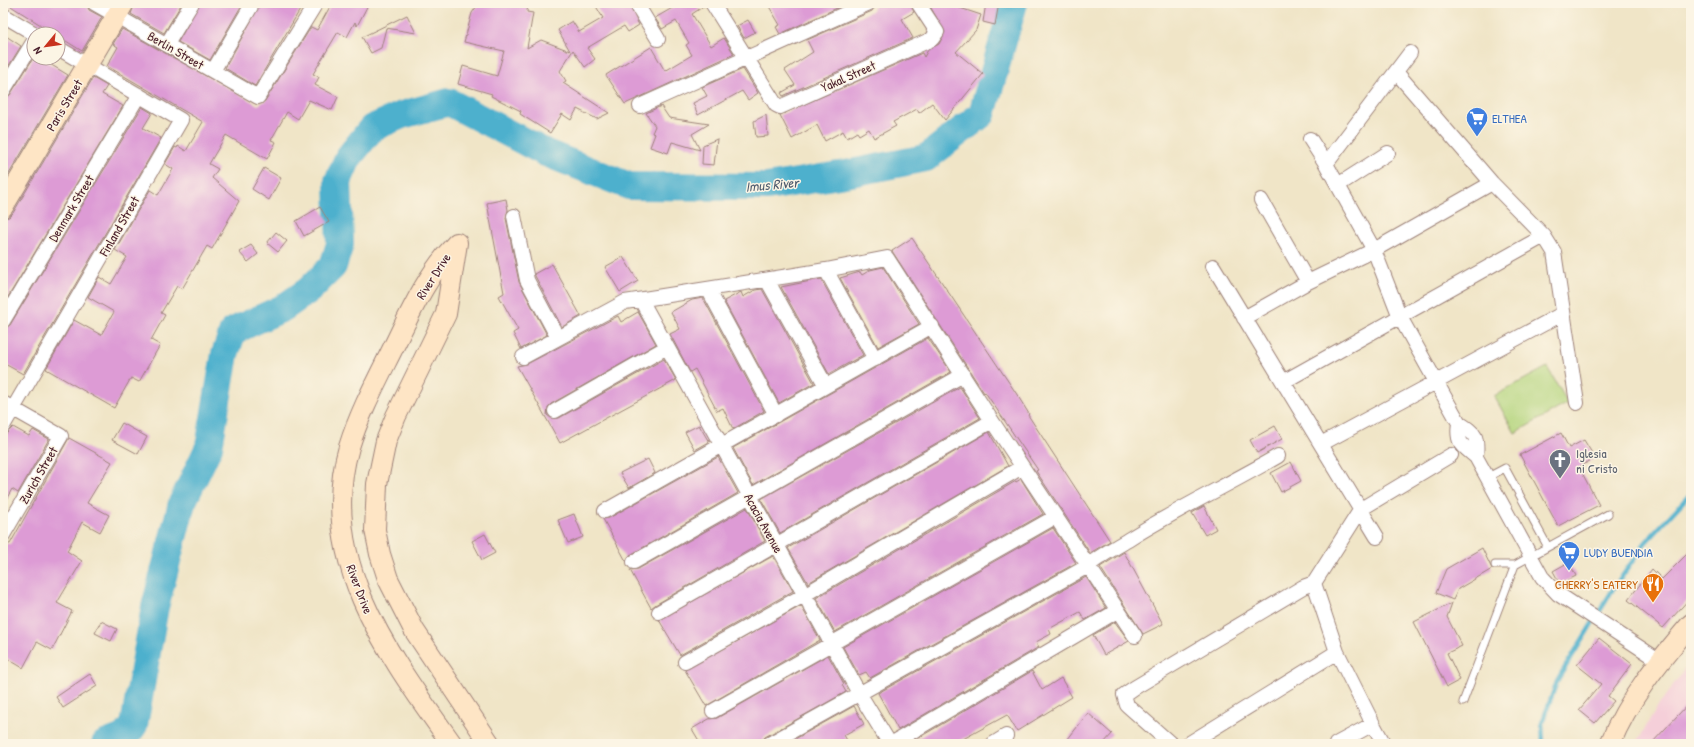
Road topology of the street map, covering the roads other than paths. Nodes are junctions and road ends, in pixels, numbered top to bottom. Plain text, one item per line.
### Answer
1 (94, 3) edge
2 (192, 3) edge
3 (253, 3) edge
4 (316, 3) edge
5 (636, 3) edge
6 (869, 3) edge
7 (918, 3) edge
8 (715, 4) edge
9 (121, 9) edge
10 (3, 15) edge
11 (26, 29) edge
12 (658, 38) dead end
13 (167, 44) junction
14 (66, 53) edge
15 (1410, 53) dead end
16 (26, 54) edge
17 (746, 59) junction
18 (88, 65) junction
19 (213, 71) junction
20 (1396, 72) junction
21 (3, 91) edge
22 (139, 95) junction
23 (640, 106) dead end
24 (1310, 139) dead end
25 (1388, 153) dead end
26 (1326, 164) junction
27 (1492, 183) junction
28 (1338, 185) junction
29 (1261, 200) dead end
30 (3, 207) edge
31 (514, 216) dead end
32 (1544, 236) junction
33 (1374, 250) junction
34 (1213, 266) dead end
35 (826, 270) junction
36 (767, 280) junction
37 (1308, 282) junction
38 (708, 289) junction
39 (641, 300) junction
40 (1562, 314) junction
41 (1400, 317) junction
42 (1244, 318) junction
43 (3, 321) edge
44 (932, 326) junction
45 (558, 338) junction
46 (667, 347) junction
47 (523, 357) dead end
48 (875, 359) junction
49 (963, 375) junction
50 (1283, 382) junction
51 (1436, 382) junction
52 (826, 386) junction
53 (1577, 402) dead end
54 (8, 406) edge
55 (555, 411) dead end
56 (776, 415) junction
57 (992, 421) junction
58 (3, 426) edge
59 (1321, 444) junction
60 (721, 446) junction
61 (1450, 455) dead end
62 (1278, 456) dead end
63 (1022, 467) junction
64 (1488, 477) junction
65 (750, 497) junction
66 (1361, 509) junction
67 (605, 511) dead end
68 (1608, 514) dead end
69 (1055, 517) junction
70 (3, 535) edge
71 (1377, 538) dead end
72 (777, 545) junction
73 (1548, 547) junction
74 (1531, 555) junction
75 (634, 562) dead end
76 (1495, 565) dead end
77 (1515, 565) junction
78 (1088, 566) junction
79 (1314, 583) junction
80 (804, 595) junction
81 (1117, 611) junction
82 (659, 612) dead end
83 (1691, 624) edge
84 (1135, 636) dead end
85 (831, 644) junction
86 (1337, 652) junction
87 (1660, 660) junction
88 (685, 662) dead end
89 (859, 693) junction
90 (1463, 702) dead end
91 (713, 711) dead end
92 (1373, 724) junction
93 (1006, 736) dead end
94 (452, 744) edge
95 (490, 744) edge
96 (769, 744) edge
97 (890, 744) edge
98 (993, 744) edge
99 (1171, 744) edge
100 (1188, 744) edge
101 (1336, 744) edge
102 (1384, 744) edge
103 (1610, 744) edge

1 - 9 street, Berlin Street
2 - 13 street
3 - 19 street
4 - 19 street, Berlin Street
5 - 12 street
6 - 17 street
7 - 17 street, Yakal Street
8 - 17 street
9 - 13 street, Berlin Street
9 - 18 street, Paris Street
10 - 11 street
13 - 19 street, Berlin Street
14 - 18 street, Finland Street
15 - 20 street
16 - 21 street
17 - 23 street
18 - 22 street, Finland Street
18 - 30 street, Paris Street
20 - 26 street
20 - 27 street
22 - 43 street, Denmark Street
22 - 54 street, Finland Street
24 - 26 street
25 - 28 street
26 - 28 street
27 - 32 street
27 - 33 street
28 - 33 street
29 - 37 street
31 - 45 street
32 - 40 street
32 - 41 street
33 - 37 street
33 - 41 street
34 - 42 street
35 - 36 street
35 - 44 street
35 - 48 street
36 - 38 street
36 - 52 street
37 - 42 street
38 - 39 street
38 - 56 street
39 - 45 street
39 - 46 street, Acacia Avenue
40 - 51 street
40 - 53 street
41 - 50 street
41 - 51 street
42 - 50 street
44 - 48 street
44 - 49 street
45 - 47 street
46 - 55 street
46 - 60 street, Acacia Avenue
48 - 52 street
49 - 57 street
49 - 65 street
50 - 59 street
51 - 59 street
51 - 64 street
52 - 56 street
54 - 58 street, Finland Street
54 - 70 street, Zurich Street
56 - 60 street
57 - 63 street
57 - 72 street
59 - 66 street
60 - 65 street, Acacia Avenue
60 - 67 street
61 - 66 street
62 - 78 street
63 - 69 street
63 - 80 street
64 - 73 lane
64 - 74 street
65 - 72 street, Acacia Avenue
65 - 75 street
66 - 71 street
66 - 79 street
68 - 73 lane
69 - 78 street
69 - 85 street
72 - 80 street, Acacia Avenue
72 - 82 street
73 - 74 lane
74 - 77 lane
74 - 87 street
76 - 77 lane
77 - 90 lane
78 - 81 street
78 - 89 street
79 - 86 street
79 - 99 street
80 - 85 street, Acacia Avenue
80 - 88 street
81 - 84 street
81 - 97 street
83 - 87 street
85 - 89 street, Acacia Avenue
85 - 91 street
86 - 92 street
86 - 100 street
87 - 103 street
89 - 96 street
89 - 97 street, Acacia Avenue
92 - 101 street
92 - 102 street
93 - 98 street
94 - 95 street, River Drive

